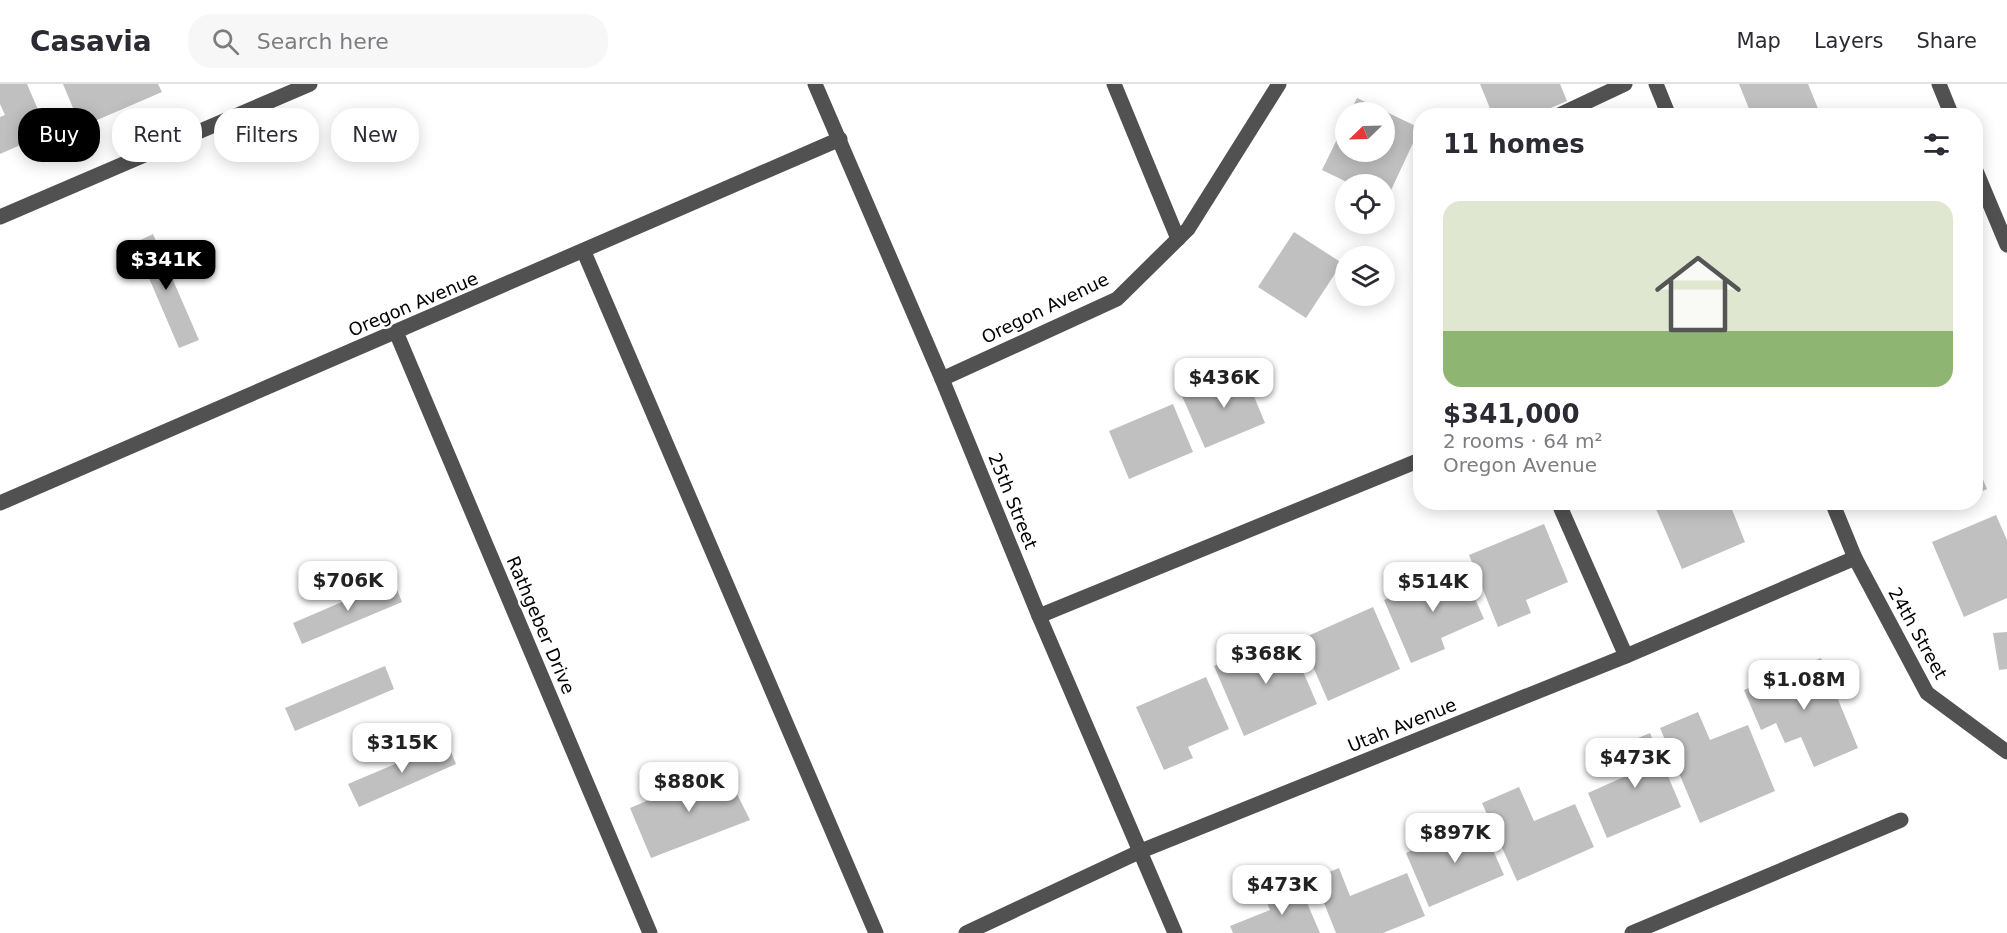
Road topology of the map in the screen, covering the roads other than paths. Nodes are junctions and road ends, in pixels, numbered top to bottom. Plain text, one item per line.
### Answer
1 (310, 84) edge
2 (815, 84) edge
3 (1114, 84) edge
4 (1279, 84) edge
5 (1624, 84) edge
6 (1656, 84) edge
7 (1939, 84) edge
8 (1574, 108) edge
9 (1666, 108) edge
10 (1949, 108) edge
11 (840, 139) junction
12 (1983, 188) edge
13 (0, 217) edge
14 (1178, 238) junction
15 (2007, 245) edge
16 (584, 252) junction
17 (396, 332) junction
18 (942, 379) junction
19 (1413, 463) edge
20 (0, 503) edge
21 (1562, 510) edge
22 (1835, 510) edge
23 (1855, 558) junction
24 (1039, 616) junction
25 (1626, 656) junction
26 (2007, 752) edge
27 (1901, 820) dead end
28 (1141, 851) junction
29 (650, 933) edge
30 (876, 933) edge
31 (966, 933) edge
32 (1174, 933) edge
33 (1632, 933) edge

1 - 13 street
2 - 11 street, 25th Street
3 - 14 street
4 - 14 street, Oregon Avenue
5 - 8 street
6 - 9 street
7 - 10 street
11 - 16 street, Oregon Avenue
11 - 18 street, 25th Street
12 - 15 street
14 - 18 street, Oregon Avenue
16 - 17 street, Oregon Avenue
16 - 30 street
17 - 20 street, Oregon Avenue
17 - 29 street, Rathgeber Drive
18 - 24 street, 25th Street
19 - 24 street
21 - 25 street
22 - 23 street, 24th Street
23 - 25 street, Utah Avenue
23 - 26 street, 24th Street
24 - 28 street, 25th Street
25 - 28 street, Utah Avenue
27 - 33 street
28 - 31 street, Utah Avenue
28 - 32 street, 25th Street

